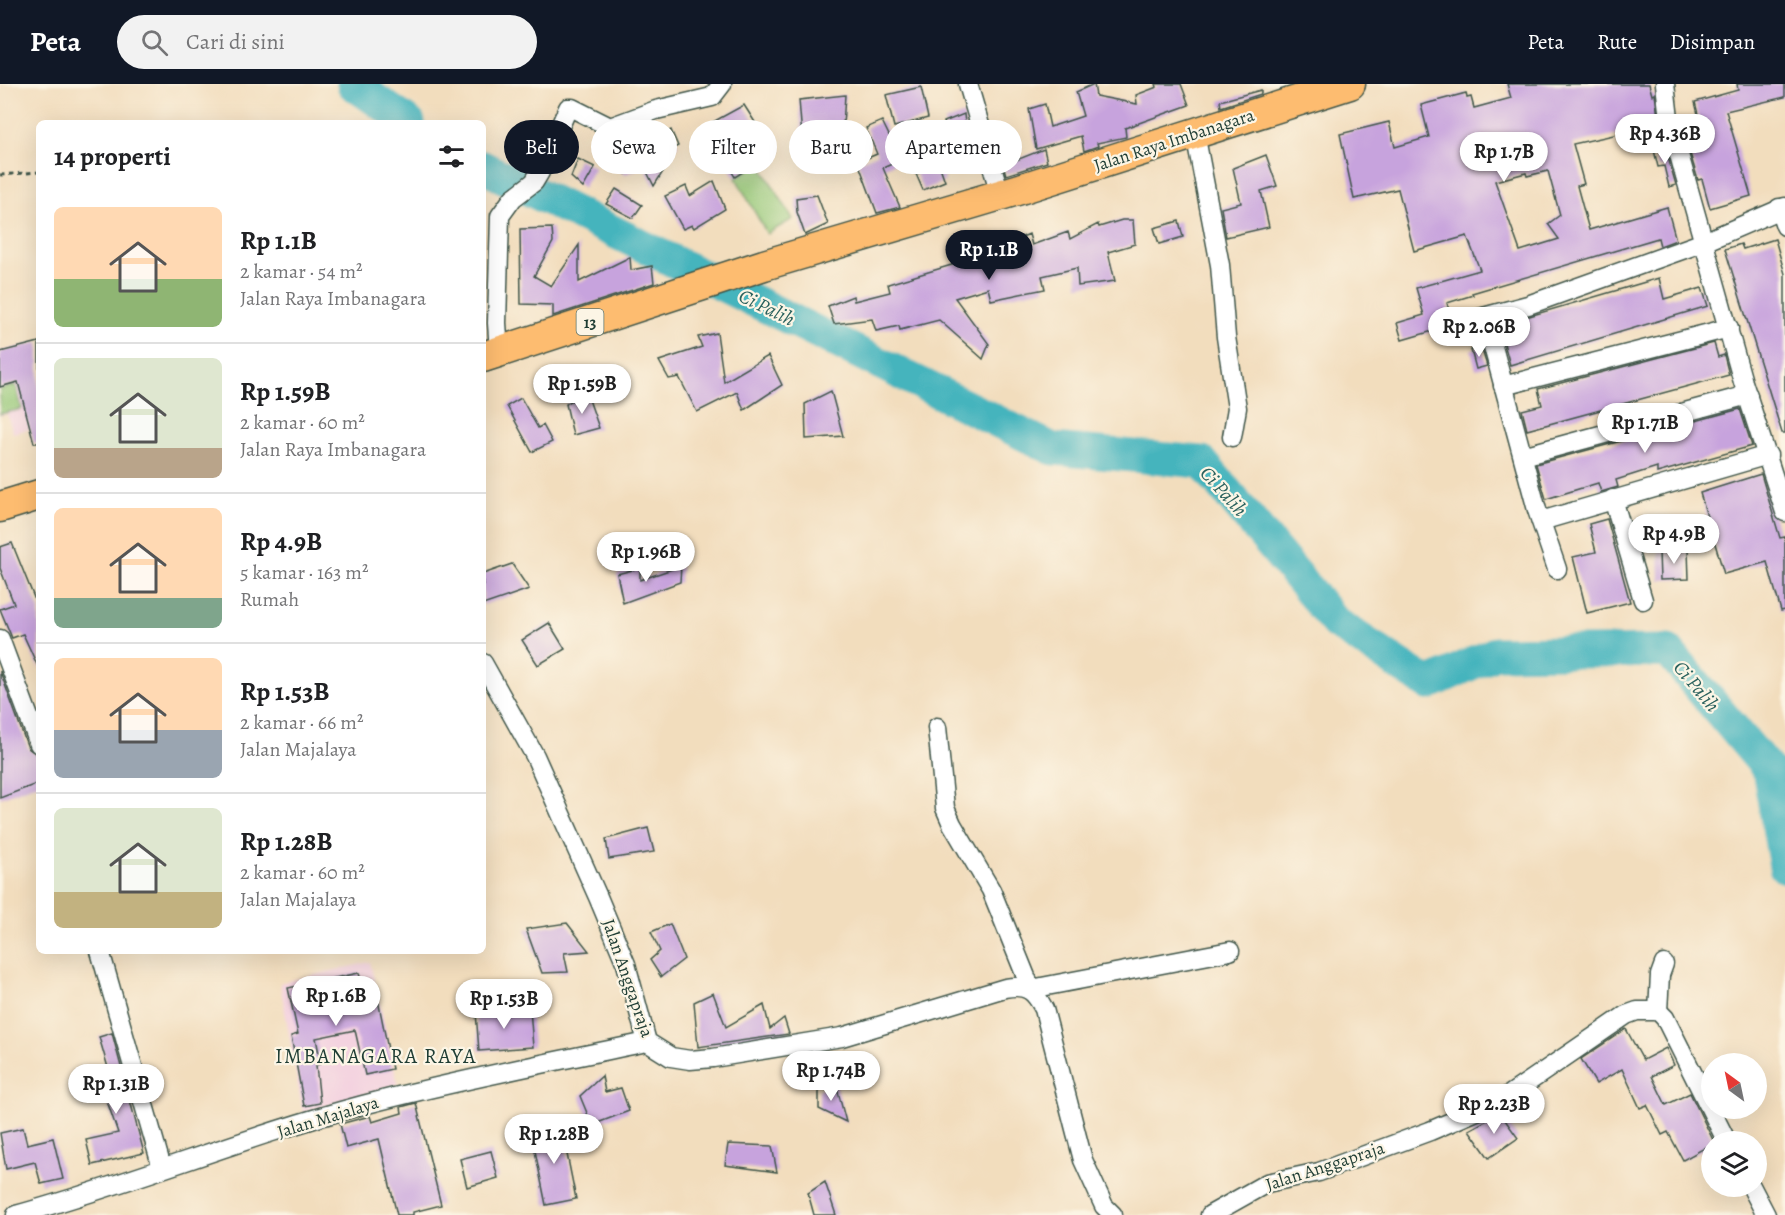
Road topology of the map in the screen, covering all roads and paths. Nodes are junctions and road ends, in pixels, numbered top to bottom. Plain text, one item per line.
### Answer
1 (722, 84) edge
2 (968, 84) edge
3 (1350, 84) edge
4 (1665, 84) edge
5 (1195, 133) junction
6 (36, 172) edge
7 (0, 175) edge
8 (1000, 194) junction
9 (1782, 207) edge
10 (1785, 226) edge
11 (1704, 242) junction
12 (1485, 317) junction
13 (1461, 323) dead end
14 (1729, 328) junction
15 (491, 354) edge
16 (1503, 386) junction
17 (1748, 395) junction
18 (1233, 437) dead end
19 (1768, 455) junction
20 (1523, 456) junction
21 (1780, 475) edge
22 (36, 496) edge
23 (1613, 499) junction
24 (0, 507) edge
25 (1785, 512) edge
26 (1541, 520) junction
27 (1557, 569) dead end
28 (1643, 600) dead end
29 (0, 639) edge
30 (486, 668) edge
31 (937, 727) dead end
32 (36, 736) edge
33 (1230, 951) dead end
34 (101, 954) edge
35 (1664, 964) dead end
36 (1031, 989) junction
37 (1658, 1011) junction
38 (647, 1042) junction
39 (1722, 1131) edge
40 (162, 1168) junction
41 (1757, 1197) edge
42 (16, 1215) edge
43 (1113, 1215) edge
44 (1210, 1215) edge
45 (1766, 1215) edge

1 - 15 street
2 - 8 street
3 - 5 highway, Jalan Raya Imbanagara / 13
4 - 11 street
5 - 8 highway, Jalan Raya Imbanagara / 13
5 - 18 street
6 - 7 path
8 - 15 highway, Jalan Raya Imbanagara / 13
9 - 10 street
9 - 11 street
11 - 12 street
11 - 14 street
12 - 13 street
12 - 16 street
14 - 16 street
14 - 17 street
16 - 20 street
17 - 19 street
17 - 20 street
19 - 21 street
19 - 23 street
20 - 26 street
21 - 25 street
22 - 24 highway
23 - 26 street
23 - 28 street
26 - 27 street
29 - 32 street
30 - 38 street, Jalan Anggapraja
31 - 36 street
33 - 36 street, Jalan Anggapraja
34 - 40 street
35 - 37 street
36 - 38 street, Jalan Anggapraja
36 - 43 street
37 - 39 street
37 - 44 street, Jalan Anggapraja
38 - 40 street, Jalan Majalaya
40 - 42 street, Jalan Majalaya
41 - 45 street

